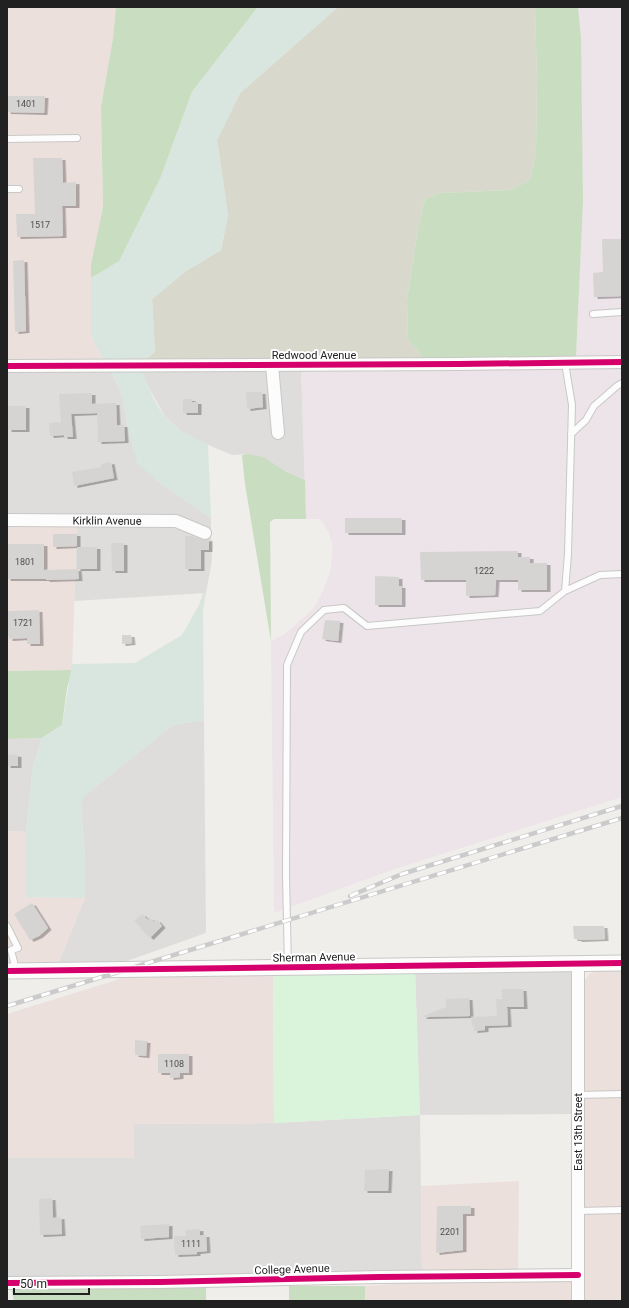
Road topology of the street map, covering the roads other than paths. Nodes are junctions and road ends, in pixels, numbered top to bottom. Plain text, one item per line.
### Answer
1 (77, 138) dead end
2 (7, 139) edge
3 (7, 189) edge
4 (19, 189) dead end
5 (622, 312) edge
6 (593, 314) dead end
7 (622, 362) edge
8 (565, 363) junction
9 (272, 365) junction
10 (7, 366) edge
11 (622, 383) edge
12 (278, 433) dead end
13 (571, 434) junction
14 (7, 520) edge
15 (205, 533) dead end
16 (622, 574) edge
17 (565, 591) junction
18 (8, 930) edge
19 (9, 951) edge
20 (578, 964) junction
21 (622, 964) edge
22 (288, 968) junction
23 (12, 971) edge
24 (622, 1094) edge
25 (577, 1095) junction
26 (578, 1210) junction
27 (622, 1210) edge
28 (578, 1275) junction
29 (7, 1283) edge
30 (578, 1301) edge

1 - 2 lane
3 - 4 lane
5 - 6 lane
7 - 8 street, Redwood Avenue
8 - 9 street, Redwood Avenue
8 - 13 lane
9 - 10 street, Redwood Avenue
9 - 12 street
11 - 13 lane
13 - 17 lane
14 - 15 street, Kirklin Avenue
16 - 17 lane
17 - 22 lane
18 - 19 lane
19 - 23 lane
20 - 21 street, Sherman Avenue
20 - 22 street, Sherman Avenue
20 - 25 street, East 13th Street
22 - 23 street, Sherman Avenue
24 - 25 lane
25 - 26 street, East 13th Street
26 - 27 lane
26 - 28 street, East 13th Street
28 - 29 street, College Avenue
28 - 30 street, East 13th Street

